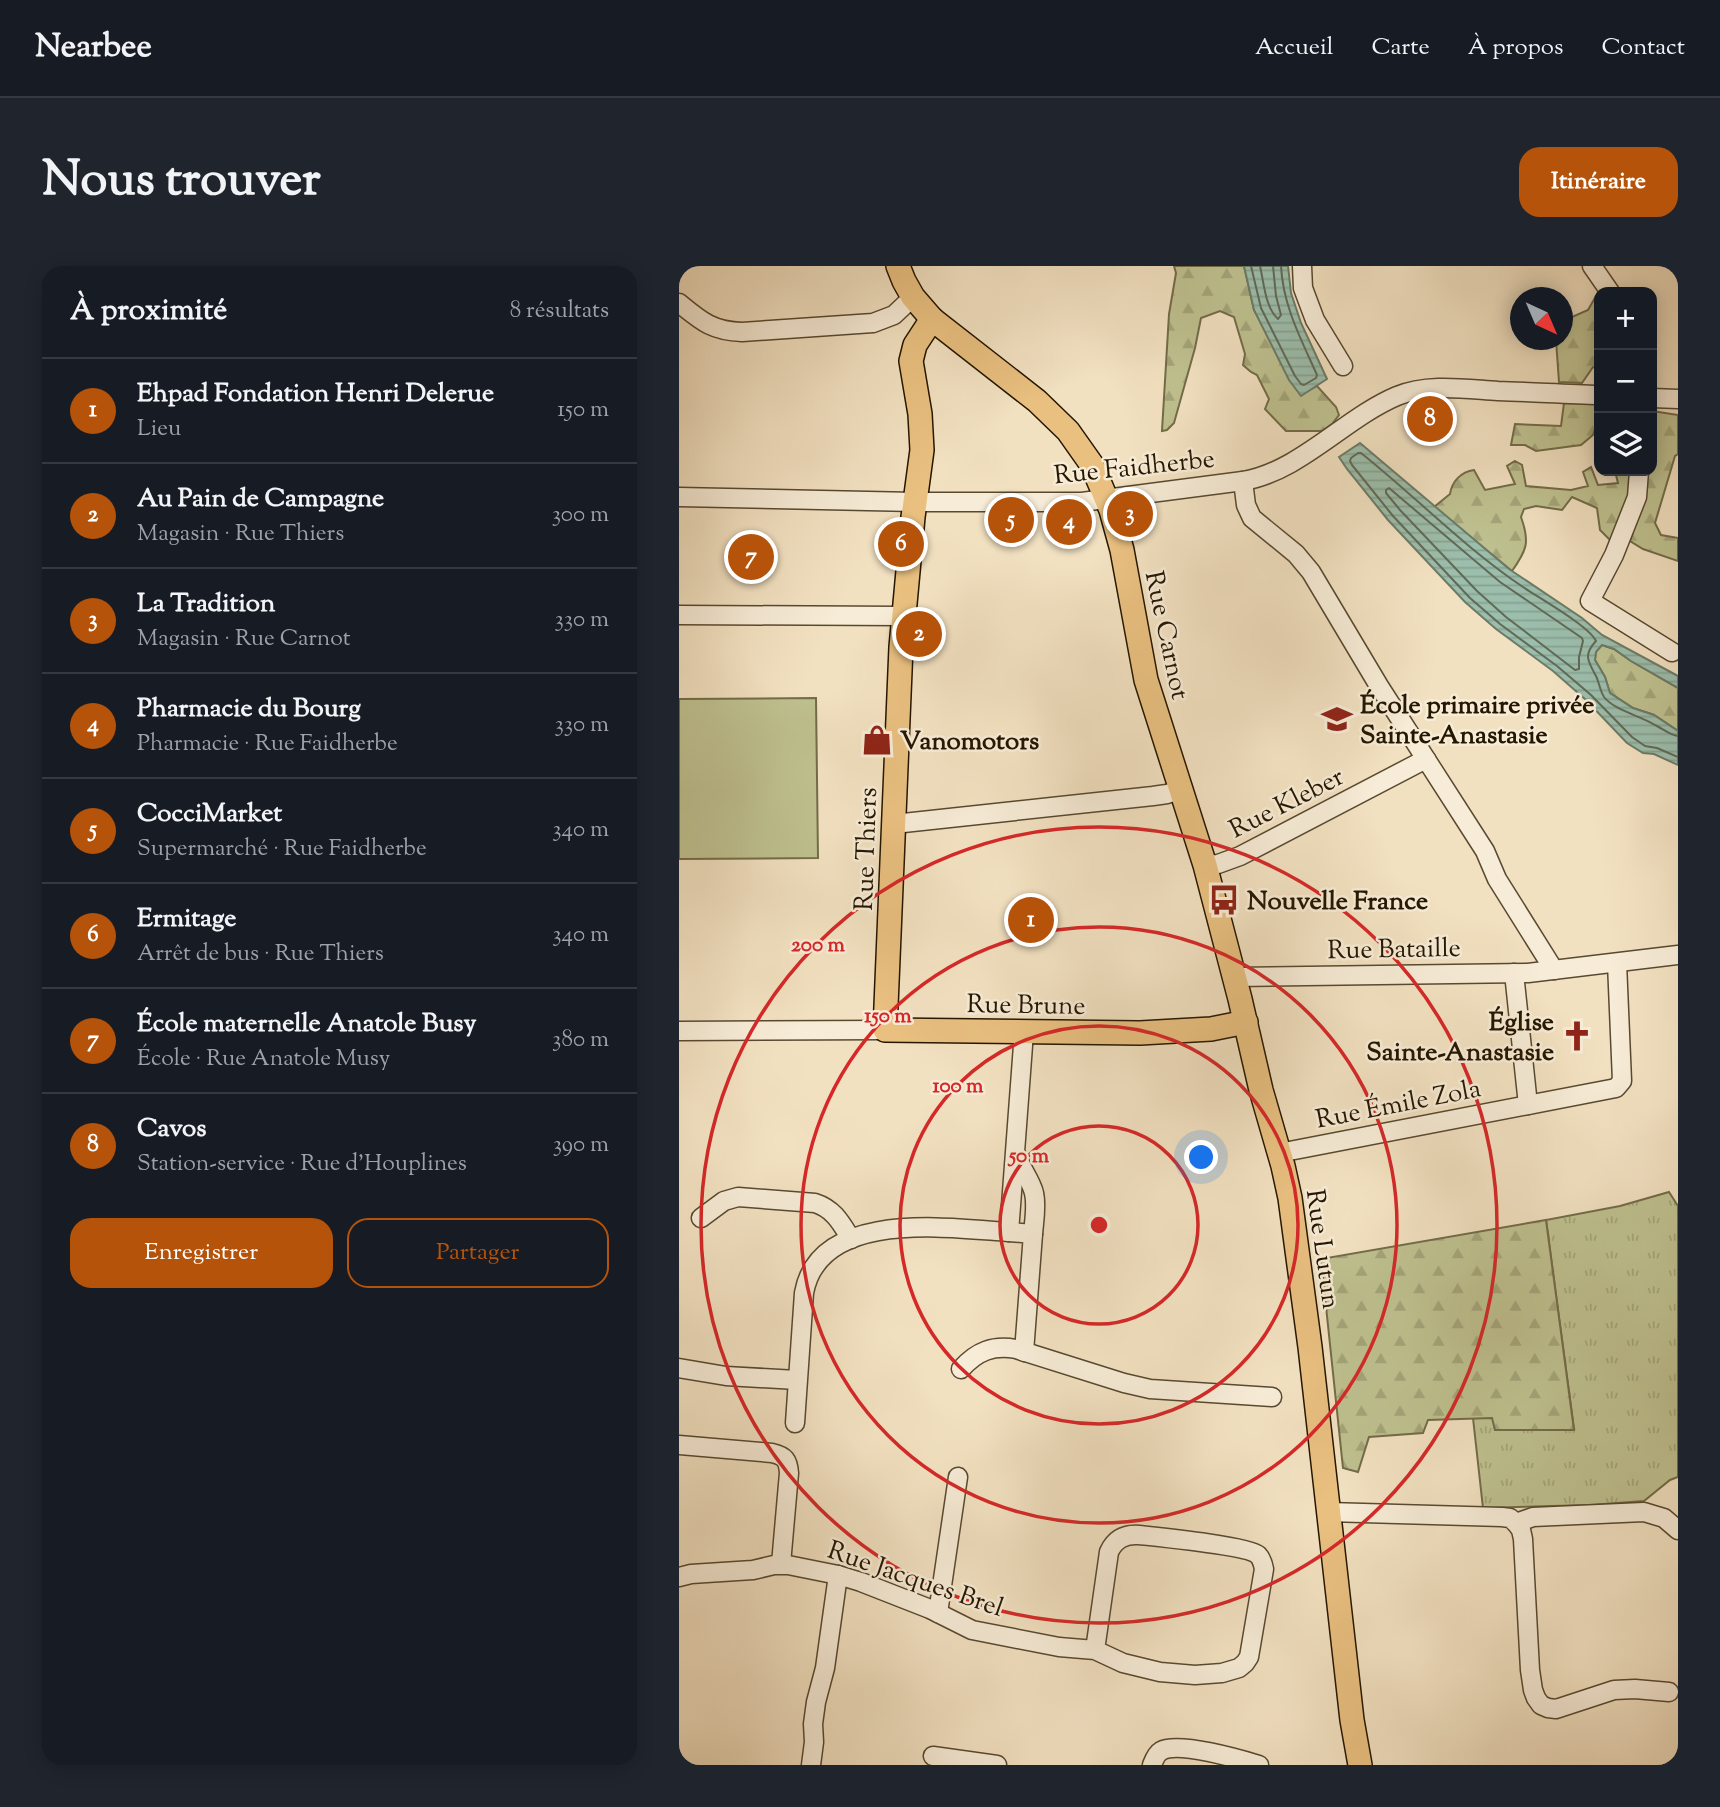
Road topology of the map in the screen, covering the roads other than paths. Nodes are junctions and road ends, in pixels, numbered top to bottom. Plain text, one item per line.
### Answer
1 (1302, 266) edge
2 (1593, 266) edge
3 (899, 271) edge
4 (1607, 287) edge
5 (913, 297) junction
6 (679, 303) edge
7 (932, 319) junction
8 (1343, 366) dead end
9 (1594, 396) edge
10 (1639, 476) edge
11 (1243, 481) junction
12 (679, 497) edge
13 (1108, 499) junction
14 (915, 502) junction
15 (679, 615) edge
16 (904, 616) junction
17 (1672, 652) dead end
18 (1426, 759) junction
19 (1182, 789) junction
20 (894, 824) junction
21 (1205, 865) junction
22 (1678, 955) edge
23 (1617, 963) junction
24 (1554, 970) junction
25 (1514, 973) junction
26 (1237, 988) junction
27 (1246, 1022) junction
28 (885, 1030) junction
29 (679, 1031) edge
30 (1024, 1032) junction
31 (1528, 1105) junction
32 (1016, 1145) junction
33 (1279, 1153) junction
34 (701, 1218) dead end
35 (1009, 1232) junction
36 (1033, 1234) junction
37 (851, 1239) junction
38 (1024, 1352) junction
39 (679, 1368) edge
40 (961, 1368) dead end
41 (797, 1380) junction
42 (1272, 1397) dead end
43 (795, 1423) dead end
44 (679, 1445) edge
45 (958, 1476) dead end
46 (1328, 1512) junction
47 (1516, 1523) junction
48 (1678, 1530) edge
49 (782, 1564) junction
50 (838, 1575) junction
51 (679, 1577) edge
52 (938, 1613) junction
53 (1095, 1650) junction
54 (1669, 1692) dead end
55 (933, 1756) dead end
56 (1355, 1764) edge
57 (811, 1765) edge
58 (997, 1765) edge
59 (1152, 1765) edge
60 (1259, 1765) edge

1 - 8 street
2 - 4 street
3 - 5 main road, Rue Carnot
5 - 6 street
5 - 7 main road, Rue Carnot
7 - 13 main road, Rue Carnot
7 - 14 main road, Rue Thiers
9 - 11 street, Rue Faidherbe
10 - 17 street
11 - 13 street, Rue Faidherbe
11 - 18 street
12 - 14 street, Rue Faidherbe
13 - 14 street, Rue Faidherbe
13 - 19 main road, Rue Carnot
14 - 16 main road, Rue Thiers
15 - 16 street
16 - 20 main road, Rue Thiers
18 - 21 street, Rue Kleber
18 - 24 street
19 - 20 street
19 - 21 main road, Rue Carnot
20 - 28 main road, Rue Thiers
21 - 26 main road, Rue Carnot
22 - 23 street, Rue Bataille
23 - 24 street, Rue Bataille
23 - 31 street, Rue Émile Zola
24 - 25 street, Rue Bataille
25 - 26 street, Rue Bataille
25 - 31 street
26 - 27 main road, Rue Lutun
27 - 30 main road, Rue Brune
27 - 33 main road, Rue Lutun
28 - 29 street, Rue Brune
28 - 30 main road, Rue Brune
30 - 32 street
31 - 33 street, Rue Émile Zola
32 - 35 street
32 - 36 street
33 - 46 main road, Rue Lutun
34 - 37 street
35 - 36 street
35 - 37 street
36 - 38 street
37 - 41 street
38 - 40 street
38 - 42 street
39 - 41 street
41 - 43 street
44 - 49 street
45 - 52 street
46 - 47 street
46 - 56 main road, Rue Lutun
47 - 48 street
47 - 54 street
49 - 50 street, Rue Jacques Brel
49 - 51 street, Rue Jacques Brel
50 - 52 street, Rue Jacques Brel
50 - 57 street
52 - 53 street, Rue Jacques Brel
53 - 53 street, Rue Jacques Brel
55 - 58 street
59 - 60 street

